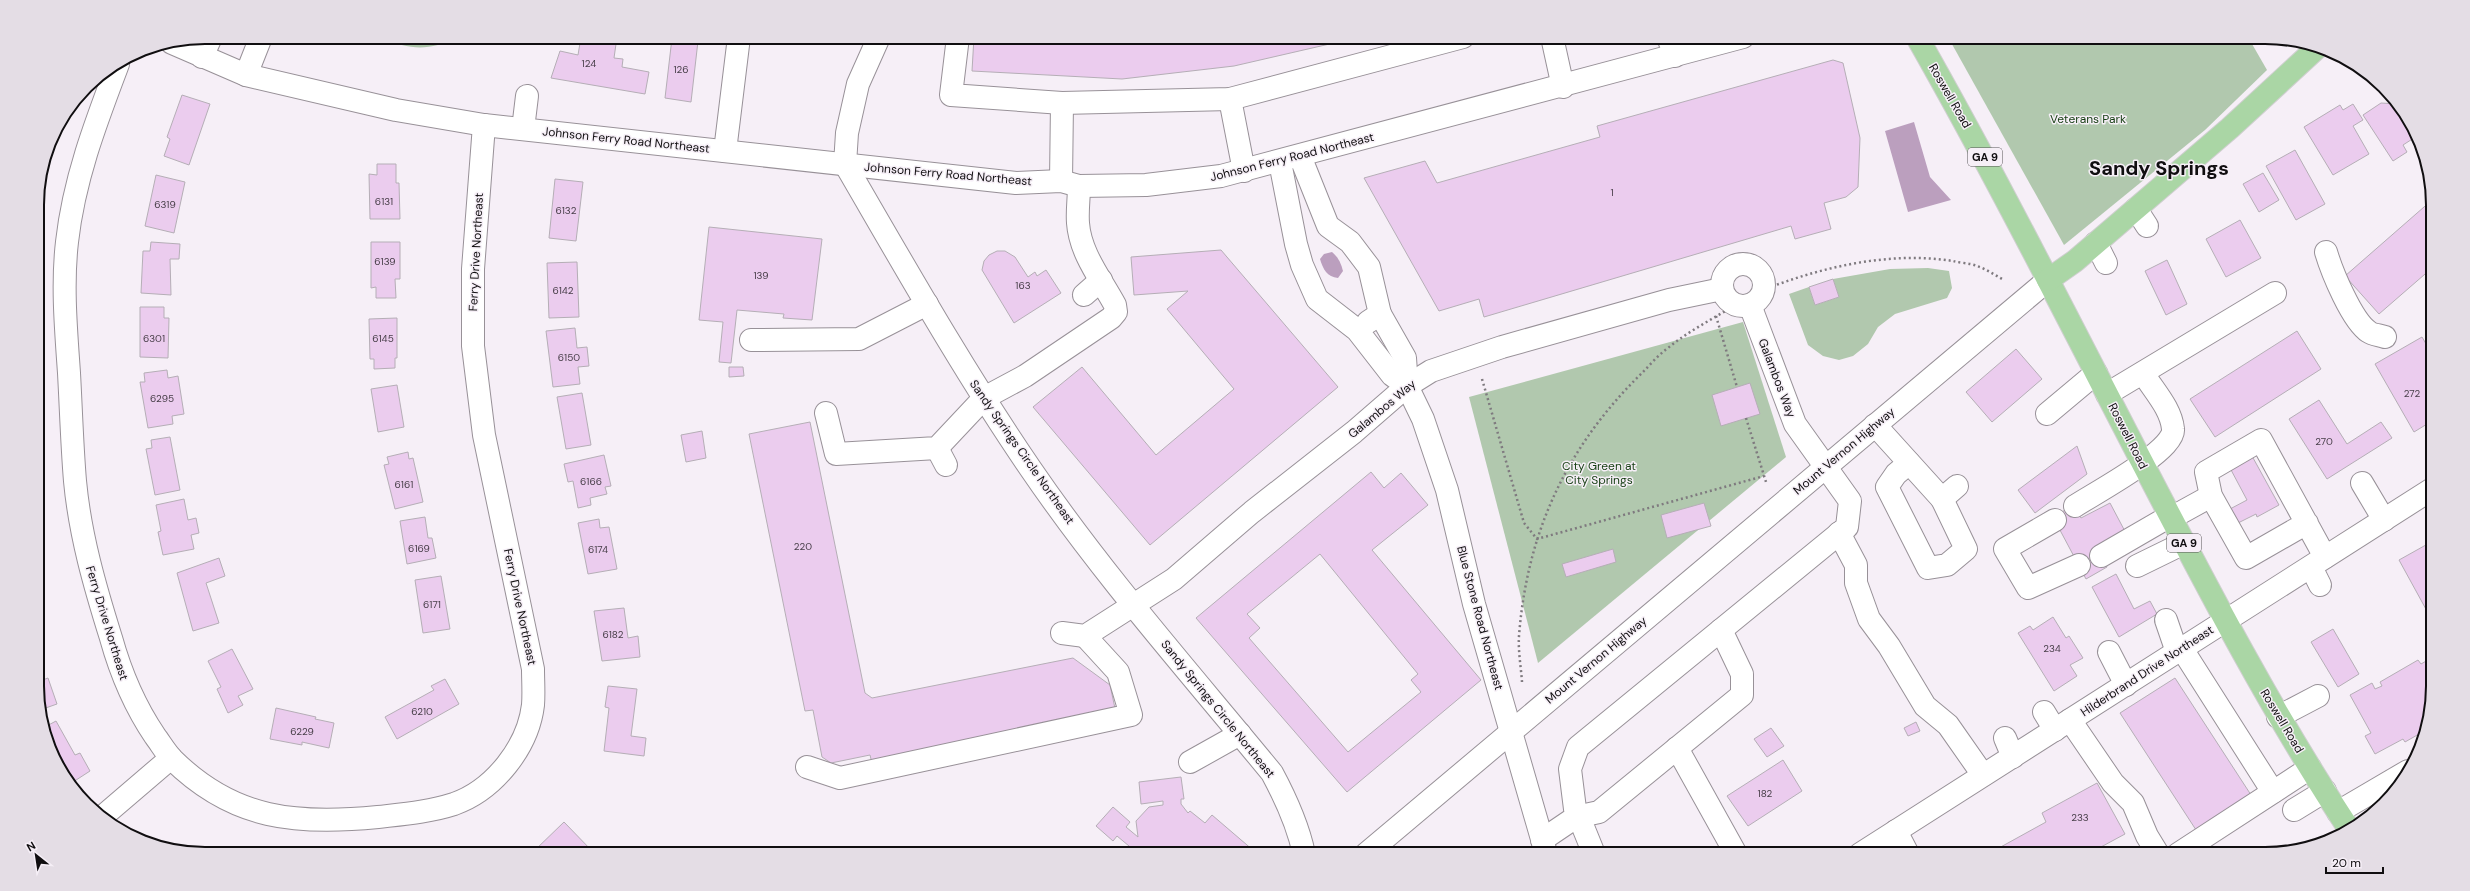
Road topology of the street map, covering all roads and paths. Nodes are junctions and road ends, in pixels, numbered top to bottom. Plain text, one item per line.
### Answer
1 (208, 44) edge
2 (258, 44) edge
3 (738, 44) edge
4 (876, 44) edge
5 (957, 44) edge
6 (1437, 44) edge
7 (1554, 44) edge
8 (1687, 44) edge
9 (1920, 44) edge
10 (178, 46) edge
11 (1671, 46) edge
12 (2313, 51) edge
13 (202, 57) junction
14 (115, 71) edge
15 (246, 75) junction
16 (1563, 87) junction
17 (526, 96) dead end
18 (1230, 99) junction
19 (1062, 103) junction
20 (484, 125) junction
21 (523, 129) junction
22 (725, 151) junction
23 (1300, 156) junction
24 (1280, 162) junction
25 (845, 164) junction
26 (1244, 171) junction
27 (1070, 183) junction
28 (1328, 226) junction
29 (2096, 243) junction
30 (1296, 244) junction
31 (2326, 252) dead end
32 (2106, 263) dead end
33 (1101, 280) junction
34 (2004, 280) dead end
35 (2048, 280) junction
36 (2275, 293) dead end
37 (1084, 295) dead end
38 (1743, 297) junction
39 (927, 304) junction
40 (1380, 314) junction
41 (1716, 316) junction
42 (1357, 330) junction
43 (2385, 337) dead end
44 (751, 340) dead end
45 (2096, 373) junction
46 (2143, 373) junction
47 (1482, 379) dead end
48 (1407, 386) junction
49 (1737, 387) dead end
50 (2107, 394) junction
51 (984, 398) junction
52 (826, 413) dead end
53 (2047, 414) dead end
54 (1746, 418) dead end
55 (1875, 425) junction
56 (1909, 463) junction
57 (2143, 464) junction
58 (1824, 468) junction
59 (1764, 476) junction
60 (1766, 482) dead end
61 (2362, 483) dead end
62 (2426, 493) edge
63 (2211, 496) junction
64 (2075, 506) dead end
65 (2170, 517) junction
66 (2055, 520) dead end
67 (2384, 520) junction
68 (2307, 524) junction
69 (1839, 534) junction
70 (1537, 539) junction
71 (2184, 543) junction
72 (2101, 556) dead end
73 (2079, 566) dead end
74 (2137, 566) dead end
75 (2319, 570) junction
76 (1133, 603) junction
77 (2166, 620) dead end
78 (2224, 622) junction
79 (1721, 630) junction
80 (1062, 633) dead end
81 (1085, 636) junction
82 (2179, 650) junction
83 (2109, 652) dead end
84 (1522, 682) dead end
85 (2126, 685) junction
86 (2318, 696) dead end
87 (2278, 717) junction
88 (2056, 721) junction
89 (1512, 732) junction
90 (1240, 734) junction
91 (1677, 748) junction
92 (171, 758) junction
93 (1190, 762) dead end
94 (807, 767) dead end
95 (2310, 768) junction
96 (1983, 776) junction
97 (2396, 780) edge
98 (2325, 791) junction
99 (2273, 792) junction
100 (2294, 810) dead end
101 (106, 813) edge
102 (1578, 817) junction
103 (2344, 820) edge
104 (1896, 831) junction
105 (1303, 847) edge
106 (1374, 847) edge
107 (1544, 847) edge
108 (1591, 847) edge
109 (1732, 847) edge
110 (1871, 847) edge
111 (1904, 847) edge
112 (2154, 847) edge
113 (2189, 847) edge

1 - 13 street
2 - 15 street
3 - 22 street
4 - 25 street
5 - 19 street
6 - 18 street
7 - 16 street
8 - 11 street, Johnson Ferry Road Northeast
9 - 35 main road, Roswell Road / GA 9
10 - 13 street, Johnson Ferry Road Northeast
11 - 16 street, Johnson Ferry Road Northeast
12 - 29 main road, Mount Vernon Highway
13 - 15 street, Johnson Ferry Road Northeast
14 - 92 street, Ferry Drive Northeast
15 - 20 street, Johnson Ferry Road Northeast
16 - 23 street, Johnson Ferry Road Northeast
17 - 21 street
18 - 19 street
18 - 26 street
19 - 27 street
20 - 21 street, Johnson Ferry Road Northeast
20 - 92 street, Ferry Drive Northeast
21 - 22 street, Johnson Ferry Road Northeast
22 - 25 street, Johnson Ferry Road Northeast
23 - 24 street, Johnson Ferry Road Northeast
23 - 28 street
24 - 26 street, Johnson Ferry Road Northeast
24 - 30 street, Blue Stone Road Northeast
25 - 27 street, Johnson Ferry Road Northeast
25 - 39 street, Sandy Springs Circle Northeast
26 - 27 street, Johnson Ferry Road Northeast
27 - 33 street
28 - 30 street
28 - 40 street, Blue Stone Road Northeast
29 - 32 street
29 - 35 main road, Mount Vernon Highway
30 - 42 street, Blue Stone Road Northeast
31 - 43 street
33 - 37 street
33 - 51 street
34 - 38 path
35 - 45 main road, Roswell Road / GA 9
35 - 55 street, Mount Vernon Highway
36 - 46 street
38 - 38 path
38 - 41 path
38 - 48 street, Galambos Way
38 - 58 street, Galambos Way
39 - 44 street
39 - 51 street, Sandy Springs Circle Northeast
40 - 42 street
40 - 48 street, Blue Stone Road Northeast
41 - 49 path
41 - 70 path
42 - 48 street, Blue Stone Road Northeast
45 - 50 main road, Roswell Road / GA 9
45 - 53 street
46 - 50 street
46 - 57 street
47 - 70 path
48 - 76 street, Galambos Way
48 - 89 street, Blue Stone Road Northeast
50 - 57 main road, Roswell Road / GA 9
51 - 52 street
51 - 76 street, Sandy Springs Circle Northeast
54 - 59 path
55 - 56 street
55 - 58 street, Mount Vernon Highway
56 - 56 street
57 - 64 street
57 - 65 main road, Roswell Road / GA 9
58 - 69 street, Galambos Way
58 - 89 street, Mount Vernon Highway
59 - 60 path
59 - 70 path
61 - 67 street
62 - 67 street, Hilderbrand Drive Northeast
63 - 65 street
63 - 68 street
63 - 68 street
65 - 71 main road, Roswell Road / GA 9
65 - 72 street
66 - 73 street
67 - 75 street, Hilderbrand Drive Northeast
68 - 75 street
69 - 79 street
69 - 96 street
70 - 84 path
71 - 74 street
71 - 78 main road, Roswell Road / GA 9
75 - 78 street, Hilderbrand Drive Northeast
76 - 81 street, Galambos Way
76 - 90 street, Sandy Springs Circle Northeast
77 - 82 street
78 - 82 street, Hilderbrand Drive Northeast
78 - 87 main road, Roswell Road / GA 9
79 - 91 street
79 - 102 street
80 - 81 street
81 - 94 street
82 - 85 street, Hilderbrand Drive Northeast
82 - 99 street
83 - 85 street
85 - 88 street, Hilderbrand Drive Northeast
86 - 87 street
87 - 95 main road, Roswell Road / GA 9
88 - 96 street, Hilderbrand Drive Northeast
88 - 112 street
89 - 106 street, Mount Vernon Highway
89 - 107 street, Blue Stone Road Northeast
90 - 93 street
90 - 105 street, Sandy Springs Circle Northeast
91 - 102 street
91 - 109 street
92 - 101 street
95 - 98 main road, Roswell Road / GA 9
95 - 99 street
96 - 104 street, Hilderbrand Drive Northeast
97 - 103 street
98 - 100 street
98 - 103 main road, Roswell Road / GA 9
99 - 113 street
102 - 107 street
102 - 108 street
104 - 110 street, Hilderbrand Drive Northeast
104 - 111 street

